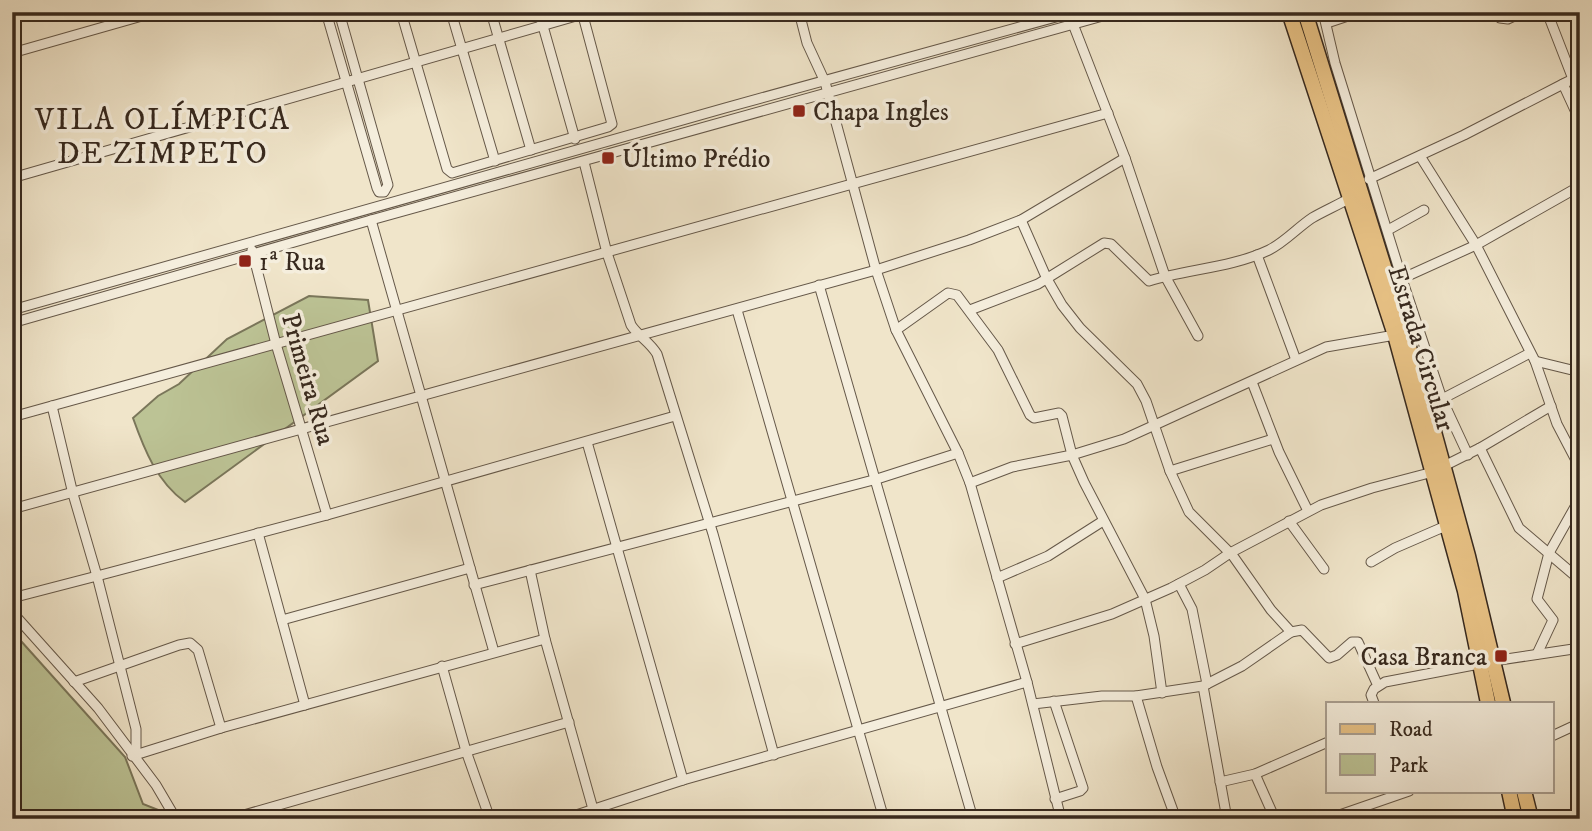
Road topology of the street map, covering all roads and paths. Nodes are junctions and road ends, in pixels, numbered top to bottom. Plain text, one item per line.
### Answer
1 (156, 12) edge
2 (326, 12) edge
3 (339, 12) edge
4 (401, 12) edge
5 (451, 12) edge
6 (491, 12) edge
7 (539, 12) edge
8 (799, 12) edge
9 (1074, 12) edge
10 (1117, 12) edge
11 (1289, 12) edge
12 (1305, 12) edge
13 (1323, 12) edge
14 (1360, 12) edge
15 (1523, 12) edge
16 (582, 13) edge
17 (1548, 13) edge
18 (128, 16) edge
19 (1500, 18) dead end
20 (1327, 23) junction
21 (1073, 24) junction
22 (543, 25) junction
23 (497, 38) junction
24 (461, 49) junction
25 (12, 53) edge
26 (415, 62) junction
27 (356, 79) junction
28 (1576, 80) edge
29 (345, 82) junction
30 (825, 82) junction
31 (1563, 84) junction
32 (829, 94) junction
33 (1108, 113) junction
34 (1580, 121) edge
35 (575, 139) junction
36 (531, 150) junction
37 (1420, 156) junction
38 (1125, 158) junction
39 (495, 161) junction
40 (584, 162) junction
41 (1372, 177) junction
42 (12, 178) edge
43 (853, 184) junction
44 (1358, 184) junction
45 (1579, 189) edge
46 (1350, 198) junction
47 (1424, 211) dead end
48 (371, 220) junction
49 (1021, 220) junction
50 (1388, 230) junction
51 (250, 243) junction
52 (1476, 245) junction
53 (607, 253) junction
54 (253, 254) junction
55 (1257, 255) junction
56 (876, 270) junction
57 (1165, 276) junction
58 (1047, 279) junction
59 (1396, 282) junction
60 (819, 285) junction
61 (12, 310) edge
62 (398, 310) junction
63 (737, 310) junction
64 (970, 310) junction
65 (12, 323) edge
66 (896, 330) junction
67 (637, 334) junction
68 (1395, 335) junction
69 (1198, 336) dead end
70 (276, 344) junction
71 (1532, 357) junction
72 (1296, 360) junction
73 (1580, 372) edge
74 (1252, 382) junction
75 (422, 395) junction
76 (1442, 399) junction
77 (52, 406) junction
78 (1551, 407) junction
79 (676, 416) junction
80 (12, 417) edge
81 (1155, 426) junction
82 (302, 428) junction
83 (1273, 439) junction
84 (587, 442) junction
85 (1480, 448) junction
86 (958, 453) junction
87 (1072, 455) junction
88 (1468, 455) junction
89 (1580, 468) edge
90 (1438, 469) junction
91 (1170, 471) junction
92 (877, 479) junction
93 (446, 480) junction
94 (970, 483) junction
95 (74, 494) junction
96 (1580, 498) edge
97 (793, 500) junction
98 (12, 509) edge
99 (1308, 511) junction
100 (327, 515) junction
101 (1103, 521) junction
102 (1289, 521) junction
103 (709, 524) junction
104 (1448, 525) junction
105 (258, 533) junction
106 (617, 545) junction
107 (1230, 553) junction
108 (1549, 553) junction
109 (1371, 562) dead end
110 (470, 568) junction
111 (1324, 569) dead end
112 (530, 570) junction
113 (97, 576) junction
114 (997, 578) junction
115 (1580, 580) edge
116 (1179, 584) junction
117 (474, 585) junction
118 (12, 598) edge
119 (1145, 599) junction
120 (12, 612) edge
121 (282, 620) junction
122 (1291, 632) junction
123 (545, 639) junction
124 (1015, 644) junction
125 (1580, 648) edge
126 (494, 652) junction
127 (1537, 654) junction
128 (1486, 663) junction
129 (120, 665) junction
130 (442, 666) junction
131 (74, 682) junction
132 (1027, 682) junction
133 (1205, 685) junction
134 (1378, 686) junction
135 (1162, 694) junction
136 (1136, 696) junction
137 (1054, 701) junction
138 (1374, 702) edge
139 (1488, 702) edge
140 (1503, 702) edge
141 (1033, 704) junction
142 (305, 705) junction
143 (941, 706) junction
144 (569, 722) junction
145 (1580, 723) edge
146 (221, 728) junction
147 (858, 732) junction
148 (1554, 735) edge
149 (1326, 743) edge
150 (466, 751) junction
151 (774, 755) junction
152 (134, 756) junction
153 (1255, 774) junction
154 (683, 780) junction
155 (1220, 782) junction
156 (1406, 792) edge
157 (1509, 792) edge
158 (1524, 792) edge
159 (1055, 799) junction
160 (593, 809) junction
161 (176, 819) edge
162 (230, 819) edge
163 (490, 819) edge
164 (564, 819) edge
165 (884, 819) edge
166 (973, 819) edge
167 (1061, 819) edge
168 (1176, 819) edge
169 (1227, 819) edge
170 (1275, 819) edge
171 (1328, 819) edge
172 (1515, 819) edge
173 (1531, 819) edge

1 - 18 street
2 - 29 street
3 - 27 street
4 - 26 street
5 - 24 street
6 - 23 street
7 - 22 street
8 - 30 street
9 - 30 street
10 - 21 street
11 - 46 main road, Estrada Circular
12 - 44 main road
13 - 20 street
14 - 20 street
15 - 19 street
16 - 22 street
16 - 35 street
17 - 28 street
18 - 25 street
20 - 41 street
21 - 32 street
21 - 33 street
22 - 23 street
22 - 35 street
23 - 24 street
23 - 36 street
24 - 26 street
24 - 39 street
26 - 27 street
26 - 39 street
27 - 29 street
27 - 29 street
28 - 31 street
29 - 42 street
30 - 32 street
30 - 51 street
31 - 34 street
31 - 37 street
32 - 40 street
32 - 43 street
33 - 38 street
33 - 43 street
35 - 36 street
36 - 39 street
37 - 41 street
37 - 52 street
38 - 49 street
38 - 57 street
40 - 48 street
40 - 53 street
41 - 44 street
41 - 50 street
43 - 53 street
43 - 56 street
44 - 59 main road
45 - 52 street
46 - 55 street
46 - 68 main road, Estrada Circular
47 - 50 street
48 - 54 street
48 - 62 street
49 - 56 street
49 - 58 street
50 - 59 street
51 - 54 street, Primeira Rua
51 - 61 street
52 - 59 street
52 - 71 street
53 - 62 street
53 - 67 street
54 - 65 street
54 - 70 street, Primeira Rua
55 - 57 street
55 - 72 street
56 - 60 street
56 - 66 street
57 - 58 street
57 - 69 street
58 - 64 street
58 - 81 street
59 - 76 street
59 - 90 main road
60 - 63 street
60 - 92 street
62 - 70 street
62 - 75 street
63 - 67 street
63 - 97 street
64 - 66 street
64 - 87 street
66 - 86 street
67 - 75 street
67 - 79 street
68 - 72 street
68 - 90 main road, Estrada Circular
70 - 77 street
70 - 82 street, Primeira Rua
71 - 73 street
71 - 76 street
71 - 78 street
72 - 74 street
74 - 81 street
74 - 83 street
75 - 82 street
75 - 93 street
76 - 88 street
77 - 80 street
77 - 95 street
78 - 85 street
78 - 89 street
79 - 84 street
79 - 103 street
81 - 87 street
81 - 91 street
82 - 95 street
82 - 100 street, Primeira Rua
83 - 91 street
83 - 99 street
84 - 93 street
84 - 106 street
85 - 88 street
85 - 108 street
86 - 92 street
86 - 94 street
87 - 94 street
87 - 101 street
88 - 90 street
90 - 99 street
90 - 104 main road, Estrada Circular
90 - 128 main road
91 - 107 street
92 - 97 street
92 - 143 street
93 - 100 street
93 - 110 street
94 - 114 street
95 - 98 street
95 - 113 street
96 - 108 street
97 - 103 street
97 - 147 street
99 - 102 street
100 - 105 street
101 - 114 street
101 - 119 street
102 - 107 street
102 - 111 street
103 - 106 street
103 - 151 street
104 - 109 street
104 - 128 main road, Estrada Circular
105 - 113 street
105 - 121 street
106 - 112 street
106 - 154 street
107 - 116 street
107 - 122 street
108 - 115 street
108 - 127 street
110 - 117 street
110 - 121 street
112 - 117 street
112 - 123 street
113 - 118 street
113 - 129 street
114 - 124 street
116 - 119 street
116 - 133 street
117 - 126 street
119 - 124 street
119 - 135 street
120 - 131 street
121 - 142 street
122 - 133 street
122 - 134 street
123 - 126 street
123 - 144 street
124 - 132 street
125 - 127 street
126 - 130 street
127 - 128 street
128 - 134 street
128 - 139 main road, Estrada Circular
128 - 140 main road
129 - 131 street
129 - 146 street
129 - 152 street
130 - 142 street
130 - 150 street
131 - 152 street
132 - 141 street
132 - 143 street
133 - 135 street
133 - 155 street
134 - 138 street
135 - 136 street
136 - 137 street
136 - 168 street
137 - 141 street
137 - 159 street
141 - 159 street
142 - 146 street
143 - 147 street
143 - 166 street
144 - 150 street
144 - 160 street
145 - 148 street
146 - 152 street
147 - 151 street
147 - 165 street
149 - 153 street
150 - 162 street
150 - 163 street
151 - 154 street
152 - 161 street
153 - 155 street
153 - 170 street
154 - 160 street
155 - 169 street
156 - 171 street
157 - 172 main road
158 - 173 main road
159 - 167 street
160 - 164 street

